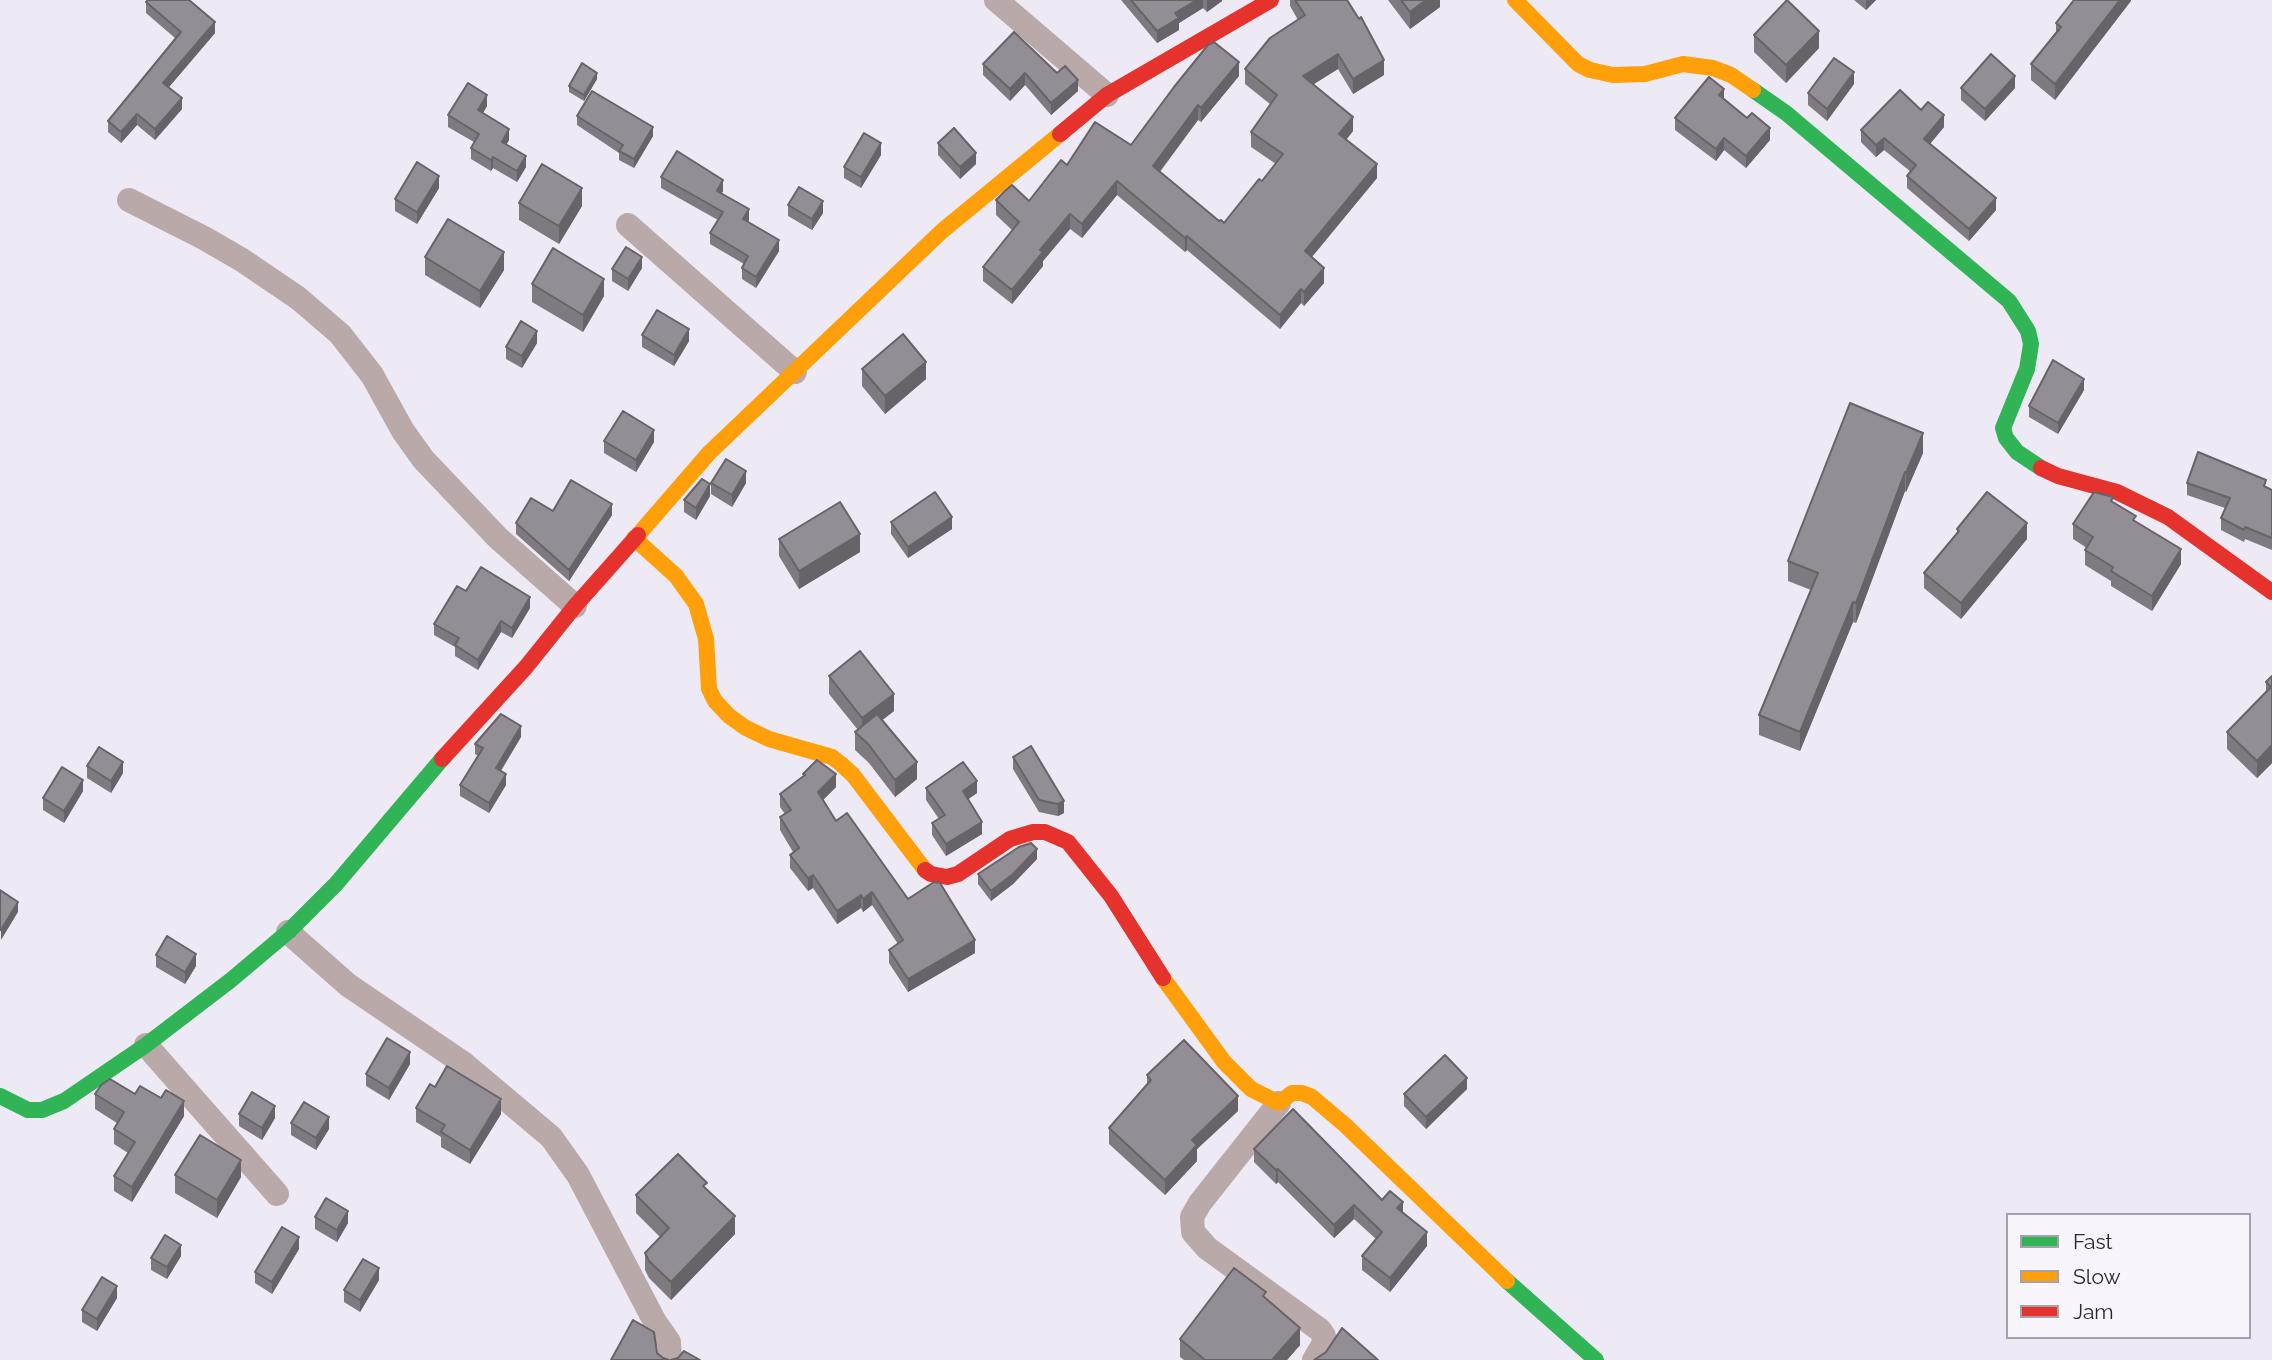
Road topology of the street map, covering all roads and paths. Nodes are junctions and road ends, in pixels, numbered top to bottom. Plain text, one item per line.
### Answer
1 (996, 0) edge
2 (1271, 0) edge
3 (1515, 0) edge
4 (1107, 95) junction
5 (129, 200) dead end
6 (628, 225) dead end
7 (795, 372) junction
8 (634, 538) junction
9 (2272, 592) edge
10 (575, 606) junction
11 (288, 932) junction
12 (146, 1045) junction
13 (0, 1096) edge
14 (1279, 1103) junction
15 (277, 1194) dead end
16 (670, 1360) edge
17 (1314, 1360) edge
18 (1596, 1360) edge

1 - 4 street
2 - 4 street
3 - 9 street
4 - 7 street
5 - 10 street
6 - 7 street
7 - 8 street
8 - 10 street
8 - 14 street
10 - 11 street
11 - 12 street
11 - 16 street
12 - 13 street
12 - 15 street
14 - 17 street
14 - 18 street

